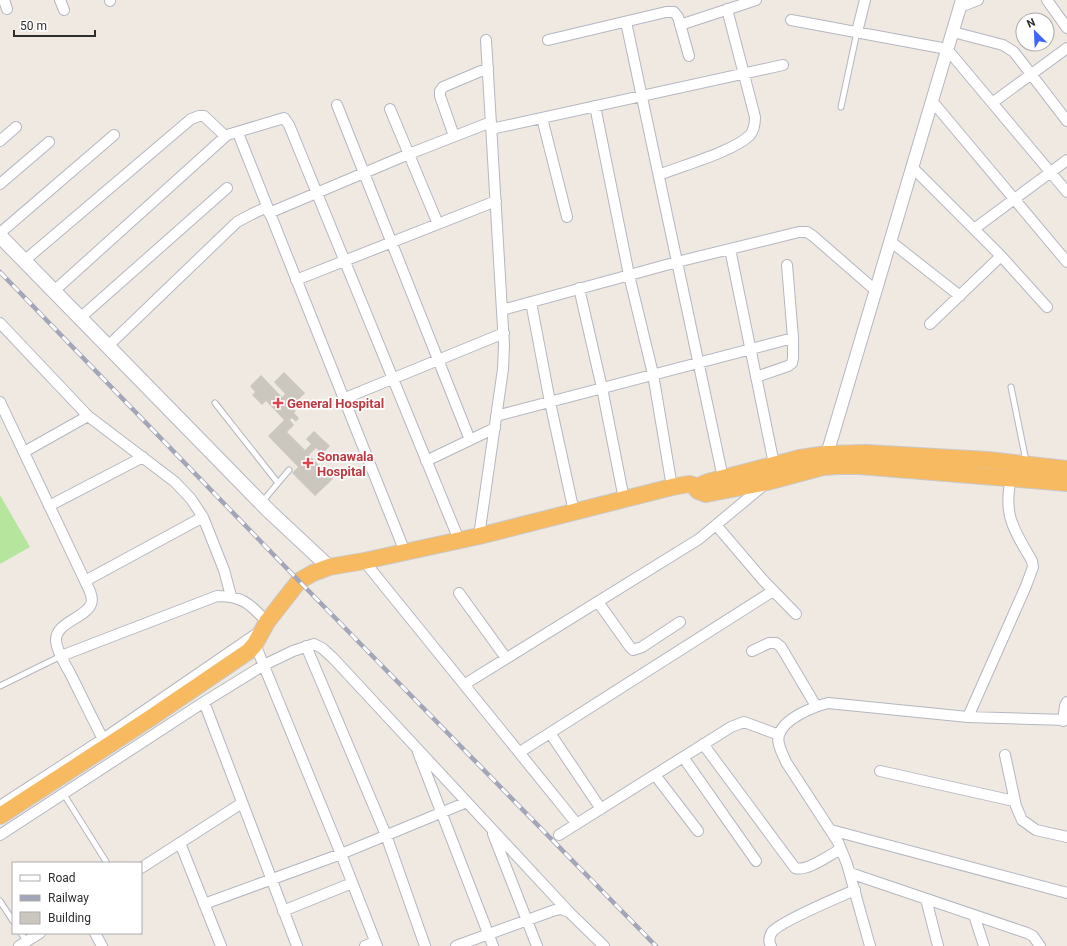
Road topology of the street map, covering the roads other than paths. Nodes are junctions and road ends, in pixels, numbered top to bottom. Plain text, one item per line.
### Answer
1 (756, 0) edge
2 (865, 0) edge
3 (978, 0) edge
4 (1047, 0) edge
5 (961, 3) edge
6 (727, 9) junction
7 (791, 20) dead end
8 (626, 22) junction
9 (680, 25) junction
10 (1067, 28) edge
11 (857, 32) junction
12 (953, 32) junction
13 (486, 40) dead end
14 (548, 40) dead end
15 (1067, 48) edge
16 (948, 49) junction
17 (689, 56) dead end
18 (783, 65) dead end
19 (488, 68) junction
20 (744, 74) junction
21 (1032, 74) junction
22 (642, 96) junction
23 (932, 101) junction
24 (992, 103) junction
25 (337, 106) dead end
26 (595, 106) junction
27 (841, 107) dead end
28 (390, 109) dead end
29 (542, 118) junction
30 (1067, 121) edge
31 (491, 125) junction
32 (16, 127) dead end
33 (238, 133) junction
34 (114, 135) dead end
35 (227, 135) junction
36 (454, 136) junction
37 (0, 141) edge
38 (49, 142) dead end
39 (409, 154) junction
40 (1067, 160) edge
41 (912, 167) junction
42 (1051, 172) junction
43 (364, 173) junction
44 (659, 175) junction
45 (0, 184) edge
46 (227, 188) dead end
47 (1067, 192) edge
48 (317, 193) junction
49 (1015, 199) junction
50 (496, 201) junction
51 (268, 210) junction
52 (567, 218) dead end
53 (438, 224) junction
54 (974, 229) junction
55 (0, 235) edge
56 (890, 241) junction
57 (391, 242) junction
58 (730, 249) junction
59 (1001, 256) junction
60 (24, 261) junction
61 (344, 261) junction
62 (677, 262) junction
63 (1067, 262) edge
64 (787, 265) dead end
65 (629, 275) junction
66 (296, 280) junction
67 (579, 288) junction
68 (875, 290) junction
69 (54, 291) junction
70 (960, 296) junction
71 (532, 302) junction
72 (1048, 306) dead end
73 (502, 310) junction
74 (80, 318) junction
75 (0, 323) edge
76 (930, 324) dead end
77 (504, 333) junction
78 (793, 338) junction
79 (108, 346) junction
80 (750, 350) junction
81 (438, 359) junction
82 (698, 362) junction
83 (653, 374) junction
84 (756, 377) junction
85 (392, 379) junction
86 (1011, 386) dead end
87 (602, 388) junction
88 (343, 399) junction
89 (0, 402) edge
90 (550, 402) junction
91 (215, 403) dead end
92 (88, 416) junction
93 (496, 416) junction
94 (495, 428) junction
95 (470, 440) junction
96 (24, 452) junction
97 (143, 457) junction
98 (426, 461) junction
99 (825, 461) junction
100 (774, 464) junction
101 (1017, 468) junction
102 (1067, 469) edge
103 (289, 470) dead end
104 (723, 478) junction
105 (767, 482) junction
106 (278, 483) junction
107 (1067, 483) edge
108 (672, 487) junction
109 (698, 491) junction
110 (624, 499) junction
111 (261, 503) junction
112 (49, 506) junction
113 (574, 512) junction
114 (203, 518) junction
115 (716, 525) junction
116 (479, 536) junction
117 (459, 540) junction
118 (405, 552) junction
119 (364, 561) junction
120 (329, 567) junction
121 (85, 581) junction
122 (773, 591) junction
123 (459, 593) dead end
124 (231, 596) junction
125 (598, 602) junction
126 (796, 614) dead end
127 (680, 622) dead end
128 (261, 632) junction
129 (306, 646) junction
130 (752, 651) dead end
131 (61, 656) junction
132 (506, 658) junction
133 (264, 665) junction
134 (465, 684) junction
135 (0, 686) edge
136 (204, 702) junction
137 (1067, 702) edge
138 (816, 706) junction
139 (968, 717) junction
140 (1065, 720) edge
141 (550, 733) junction
142 (779, 735) junction
143 (103, 739) junction
144 (703, 744) junction
145 (415, 746) junction
146 (520, 752) junction
147 (1005, 755) dead end
148 (683, 757) junction
149 (880, 771) dead end
150 (654, 775) junction
151 (63, 793) junction
152 (1014, 801) junction
153 (467, 802) junction
154 (242, 803) junction
155 (0, 806) edge
156 (601, 809) junction
157 (442, 812) junction
158 (0, 816) edge
159 (577, 824) junction
160 (490, 828) junction
161 (831, 830) junction
162 (698, 831) dead end
163 (0, 834) edge
164 (386, 835) junction
165 (559, 835) dead end
166 (1067, 837) edge
167 (180, 843) junction
168 (841, 849) junction
169 (341, 854) junction
170 (756, 861) dead end
171 (106, 862) edge
172 (142, 867) edge
173 (850, 873) junction
174 (271, 879) junction
175 (352, 883) junction
176 (854, 890) junction
177 (1067, 893) edge
178 (926, 899) junction
179 (0, 900) edge
180 (204, 904) junction
181 (283, 911) junction
182 (568, 912) junction
183 (974, 915) junction
184 (12, 919) edge
185 (526, 920) junction
186 (37, 934) edge
187 (96, 934) edge
188 (488, 934) junction
189 (22, 940) edge
190 (376, 944) edge
191 (102, 946) edge
192 (221, 946) edge
193 (297, 946) edge
194 (365, 946) edge
195 (425, 946) edge
196 (456, 946) edge
197 (493, 946) edge
198 (536, 946) edge
199 (604, 946) edge
200 (771, 946) edge
201 (870, 946) edge
202 (938, 946) edge
203 (984, 946) edge
204 (1040, 946) edge

1 - 6 street
2 - 11 street
3 - 5 street
4 - 10 street
5 - 12 street
6 - 9 street
6 - 20 street
7 - 11 street
8 - 9 street
8 - 14 street
8 - 22 street
9 - 17 street
11 - 16 street
11 - 27 lane
12 - 16 street
12 - 21 street
13 - 19 street
15 - 21 street
16 - 23 street
16 - 24 street
18 - 20 street
19 - 31 street
19 - 36 street
20 - 22 street
20 - 44 street
21 - 24 street
21 - 30 street
22 - 26 street
22 - 44 street
23 - 41 street
23 - 49 street
24 - 42 street
25 - 43 street
26 - 29 street
26 - 65 street
28 - 39 street
29 - 31 street
29 - 52 street
31 - 36 street
31 - 50 street
32 - 37 street
33 - 35 street
33 - 48 street
33 - 51 street
34 - 55 street
35 - 60 street
35 - 69 street
36 - 39 street
38 - 45 street
39 - 43 street
39 - 53 street
40 - 42 street
41 - 54 street
41 - 56 street
42 - 47 street
42 - 49 street
43 - 48 street
43 - 57 street
44 - 62 street
46 - 74 street
48 - 51 street
48 - 61 street
49 - 54 street
49 - 63 street
50 - 53 street
50 - 73 street
51 - 66 street
51 - 79 street
53 - 57 street
54 - 59 street
55 - 60 main road
56 - 68 street
56 - 70 street
57 - 61 street
57 - 81 street
58 - 62 street
58 - 68 street
58 - 80 street
59 - 70 street
59 - 72 street
60 - 69 main road
61 - 66 street
61 - 85 street
62 - 65 street
62 - 82 street
64 - 78 street
65 - 67 street
65 - 83 street
66 - 88 street
67 - 71 street
67 - 87 street
68 - 99 street
69 - 74 main road
70 - 76 street
71 - 73 street
71 - 90 street
73 - 77 street
74 - 79 main road
75 - 92 street
77 - 81 street
77 - 93 street
78 - 80 street
78 - 84 street
79 - 111 main road
80 - 82 street
80 - 84 street
81 - 85 street
81 - 95 street
82 - 83 street
82 - 104 street
83 - 87 street
83 - 108 street
84 - 100 street
85 - 88 street
85 - 98 street
86 - 101 lane
87 - 90 street
87 - 110 street
88 - 118 street
89 - 96 street
90 - 93 street
90 - 113 street
91 - 106 lane
92 - 96 street
92 - 97 street
93 - 94 street
94 - 95 street
94 - 116 street
95 - 98 street
96 - 112 street
97 - 112 street
97 - 114 street
98 - 117 street
99 - 100 highway
99 - 101 highway
99 - 105 highway
100 - 104 highway
101 - 102 highway
101 - 107 highway
101 - 139 street
103 - 106 lane
104 - 109 highway
105 - 109 highway
105 - 115 street
106 - 111 lane
108 - 109 highway
108 - 110 highway
110 - 113 highway
111 - 120 main road
112 - 121 street
113 - 116 highway
114 - 121 street
114 - 124 street
115 - 122 street
115 - 125 street
116 - 117 highway
117 - 118 highway
118 - 119 highway
119 - 120 highway
119 - 134 street
120 - 128 highway
121 - 131 street
122 - 126 street
122 - 141 street
123 - 132 street
124 - 128 street
124 - 131 street
125 - 127 street
125 - 132 street
128 - 133 street
128 - 143 street
128 - 158 highway
129 - 133 street
129 - 145 street
129 - 164 street
130 - 138 street
131 - 135 lane
131 - 143 street
132 - 134 street
133 - 136 street
133 - 169 street
134 - 146 street
136 - 151 street
136 - 154 street
137 - 140 street
138 - 139 street
138 - 142 street
139 - 140 street
141 - 146 street
141 - 156 street
142 - 144 street
142 - 161 street
143 - 155 street
144 - 148 street
144 - 168 street
145 - 153 street
145 - 157 street
146 - 159 street
147 - 152 street
148 - 150 street
148 - 170 street
149 - 152 street
150 - 156 street
150 - 162 street
151 - 163 street
151 - 171 lane
152 - 166 street
153 - 157 street
153 - 160 street
154 - 167 street
154 - 174 street
156 - 159 street
157 - 164 street
157 - 188 street
159 - 165 street
160 - 182 street
160 - 185 street
161 - 168 street
161 - 177 street
164 - 169 street
164 - 195 street
167 - 172 street
167 - 180 street
168 - 173 street
169 - 174 street
169 - 175 street
173 - 176 street
173 - 178 street
174 - 180 street
174 - 181 street
175 - 181 street
175 - 190 street
176 - 200 street
176 - 201 street
178 - 183 street
178 - 202 street
179 - 184 lane
180 - 192 street
181 - 193 street
182 - 185 street
182 - 199 street
183 - 203 street
183 - 204 street
185 - 188 street
185 - 198 street
186 - 189 street
187 - 191 street
188 - 196 street
188 - 197 street
190 - 194 street

